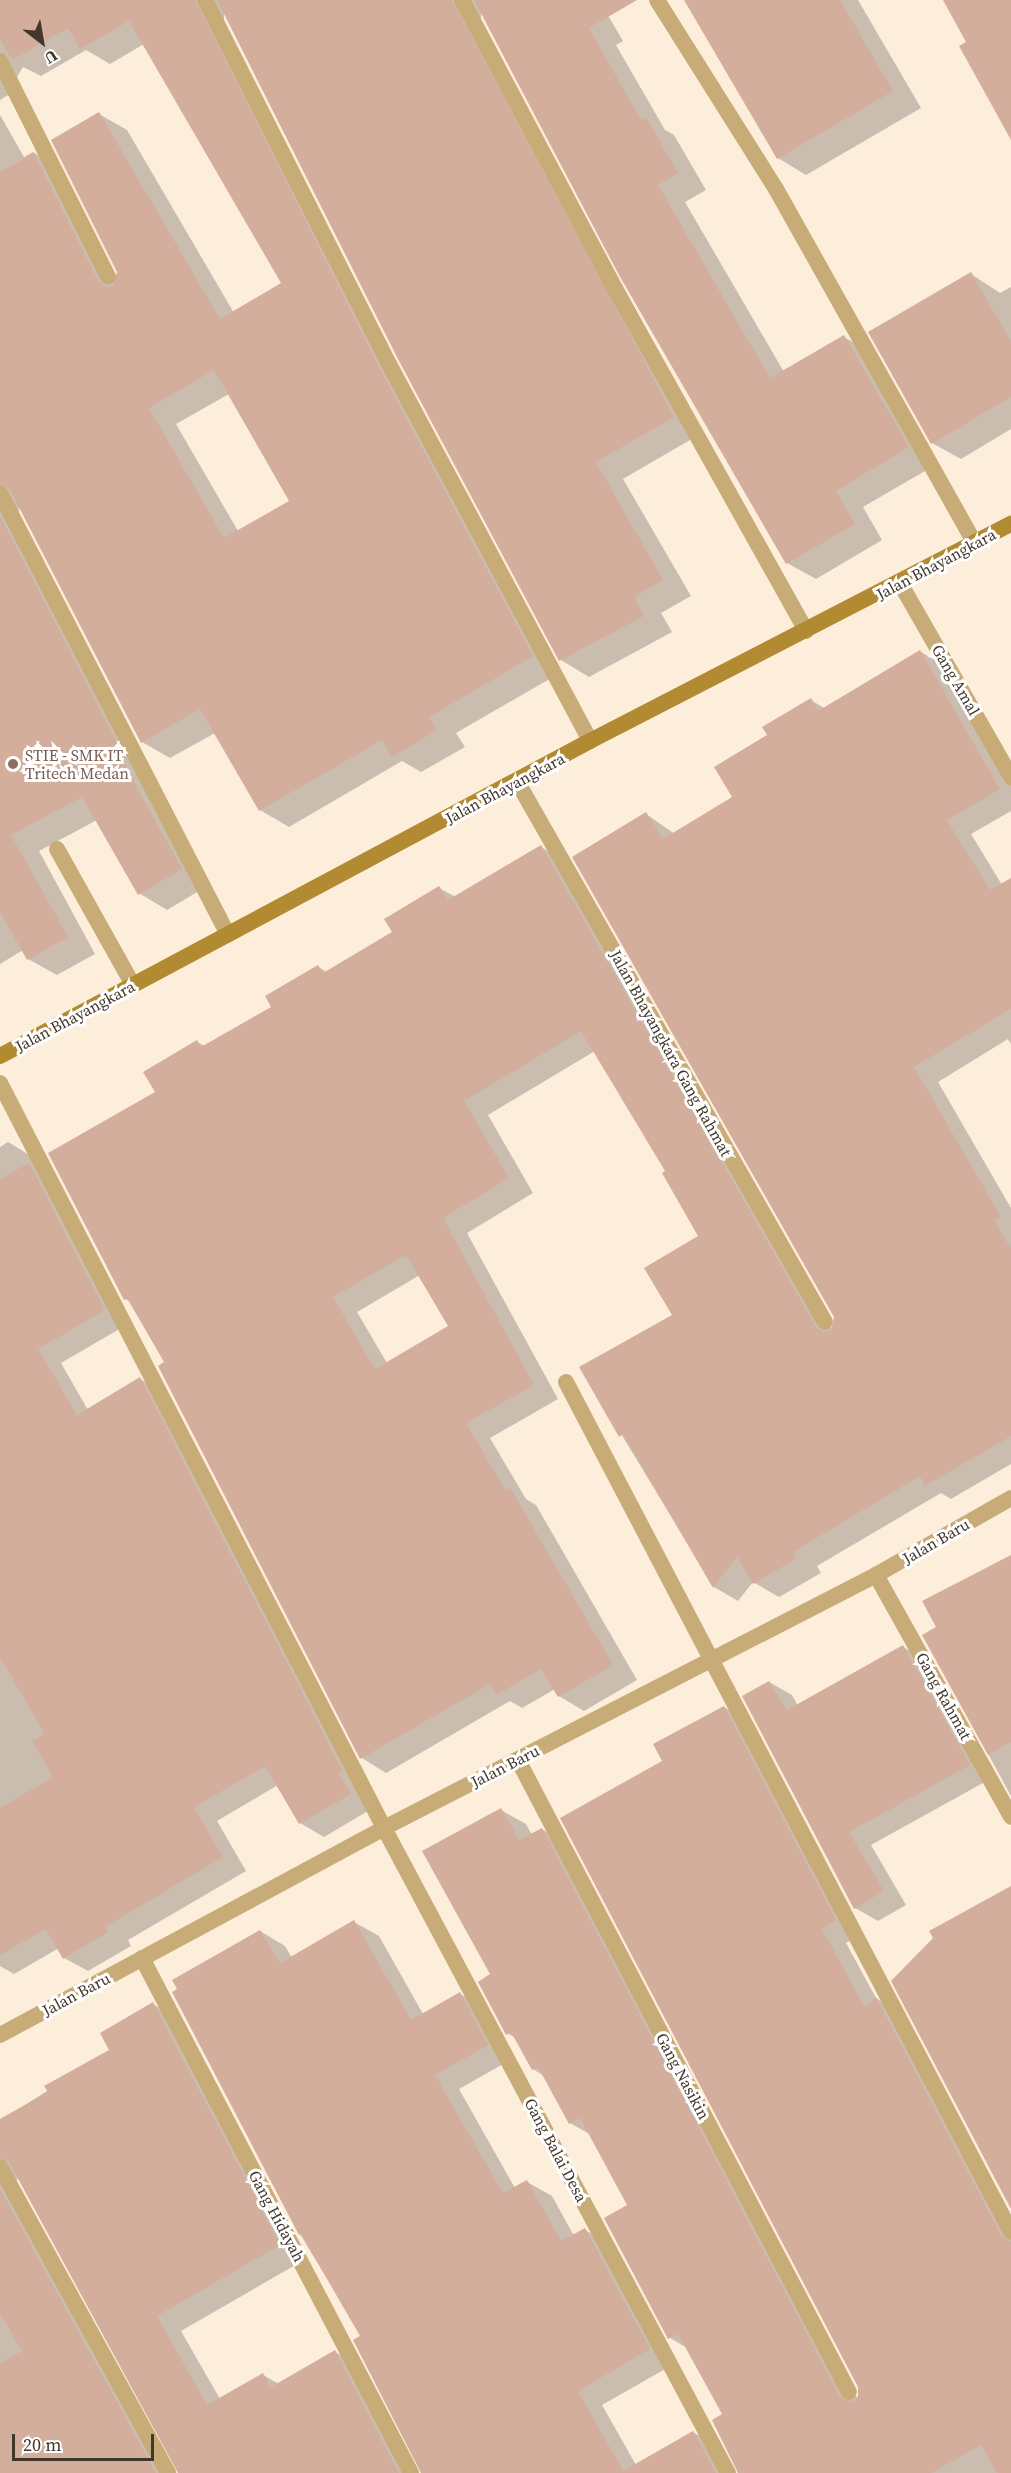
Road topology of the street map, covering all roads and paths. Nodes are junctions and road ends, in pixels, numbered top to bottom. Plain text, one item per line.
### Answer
1 (205, 0) edge
2 (462, 0) edge
3 (657, 0) edge
4 (0, 61) edge
5 (108, 277) dead end
6 (0, 494) edge
7 (1011, 524) edge
8 (975, 543) junction
9 (900, 583) junction
10 (806, 632) junction
11 (590, 741) junction
12 (1011, 777) edge
13 (518, 783) junction
14 (57, 849) dead end
15 (228, 934) junction
16 (133, 985) junction
17 (0, 1056) edge
18 (0, 1083) edge
19 (825, 1322) dead end
20 (566, 1382) dead end
21 (1011, 1498) edge
22 (876, 1575) junction
23 (714, 1659) junction
24 (518, 1760) junction
25 (1011, 1817) edge
26 (384, 1828) junction
27 (142, 1958) junction
28 (0, 2035) edge
29 (0, 2167) edge
30 (1011, 2232) edge
31 (849, 2392) dead end
32 (168, 2473) edge
33 (411, 2473) edge
34 (728, 2473) edge

1 - 11 street
2 - 10 street
3 - 8 street
4 - 5 street
6 - 15 street
7 - 8 main road, Jalan Bhayangkara
8 - 9 main road, Jalan Bhayangkara
9 - 10 main road, Jalan Bhayangkara
9 - 12 street, Gang Amal
10 - 11 main road, Jalan Bhayangkara
11 - 13 main road, Jalan Bhayangkara
13 - 15 main road, Jalan Bhayangkara
13 - 19 street, Jalan Bhayangkara Gang Rahmat
14 - 16 street
15 - 16 main road, Jalan Bhayangkara
16 - 17 main road, Jalan Bhayangkara
18 - 26 street, Gang Balai Desa
20 - 23 street
21 - 22 street, Jalan Baru
22 - 23 street, Jalan Baru
22 - 25 street, Gang Rahmat
23 - 24 street, Jalan Baru
23 - 30 street
24 - 26 street, Jalan Baru
24 - 31 street, Gang Nasikin
26 - 27 street, Jalan Baru
26 - 34 street, Gang Balai Desa
27 - 28 street, Jalan Baru
27 - 33 street, Gang Hidayah
29 - 32 street

